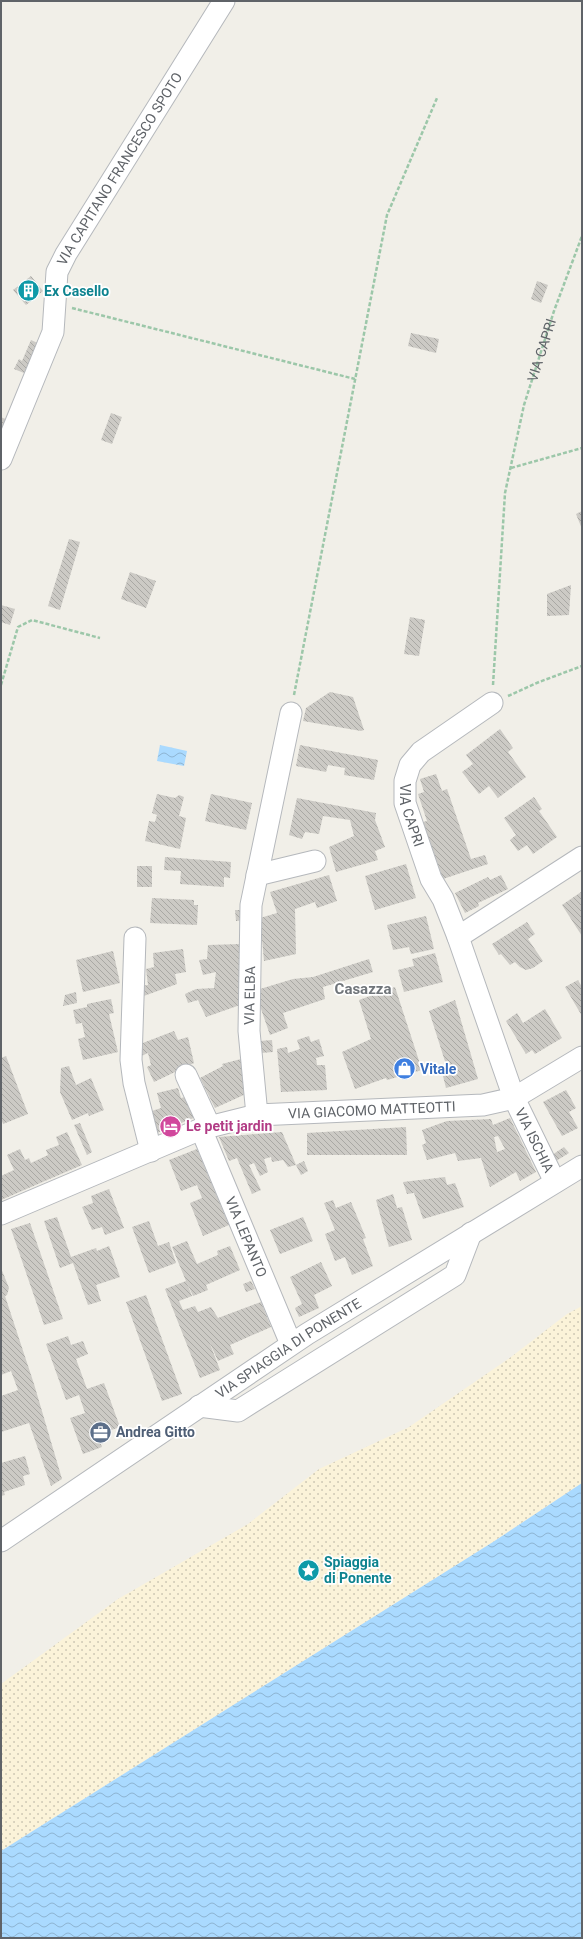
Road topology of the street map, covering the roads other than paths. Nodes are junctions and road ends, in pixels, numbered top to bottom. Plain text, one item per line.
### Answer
1 (224, 1) edge
2 (1, 459) edge
3 (492, 703) road end
4 (291, 713) road end
5 (582, 857) edge
6 (315, 861) dead end
7 (257, 876) junction
8 (458, 937) junction
9 (134, 938) dead end
10 (126, 985) dead end
11 (582, 1057) edge
12 (186, 1075) dead end
13 (514, 1098) junction
14 (257, 1115) junction
15 (206, 1128) junction
16 (147, 1152) junction
17 (582, 1166) edge
18 (554, 1182) junction
19 (1, 1214) edge
20 (471, 1233) junction
21 (291, 1344) junction
22 (199, 1406) junction
23 (1, 1541) edge

1 - 2 street, VIA CAPITANO FRANCESCO SPOTO
3 - 8 street, VIA CAPRI
4 - 7 street, VIA ELBA
5 - 8 street
6 - 7 street
7 - 14 street, VIA ELBA
8 - 13 street, VIA CAPRI
9 - 16 street
10 - 16 street
11 - 13 street, VIA GIACOMO MATTEOTTI
12 - 15 street, VIA LEPANTO
13 - 14 street, VIA GIACOMO MATTEOTTI
13 - 18 street, VIA ISCHIA
14 - 15 street, VIA GIACOMO MATTEOTTI
15 - 16 street, VIA GIACOMO MATTEOTTI
15 - 21 street, VIA LEPANTO
16 - 19 street, VIA GIACOMO MATTEOTTI
17 - 18 street, VIA SPIAGGIA DI PONENTE
18 - 20 street, VIA SPIAGGIA DI PONENTE
20 - 21 street, VIA SPIAGGIA DI PONENTE
20 - 22 street
21 - 22 street, VIA SPIAGGIA DI PONENTE
22 - 23 street, VIA SPIAGGIA DI PONENTE

